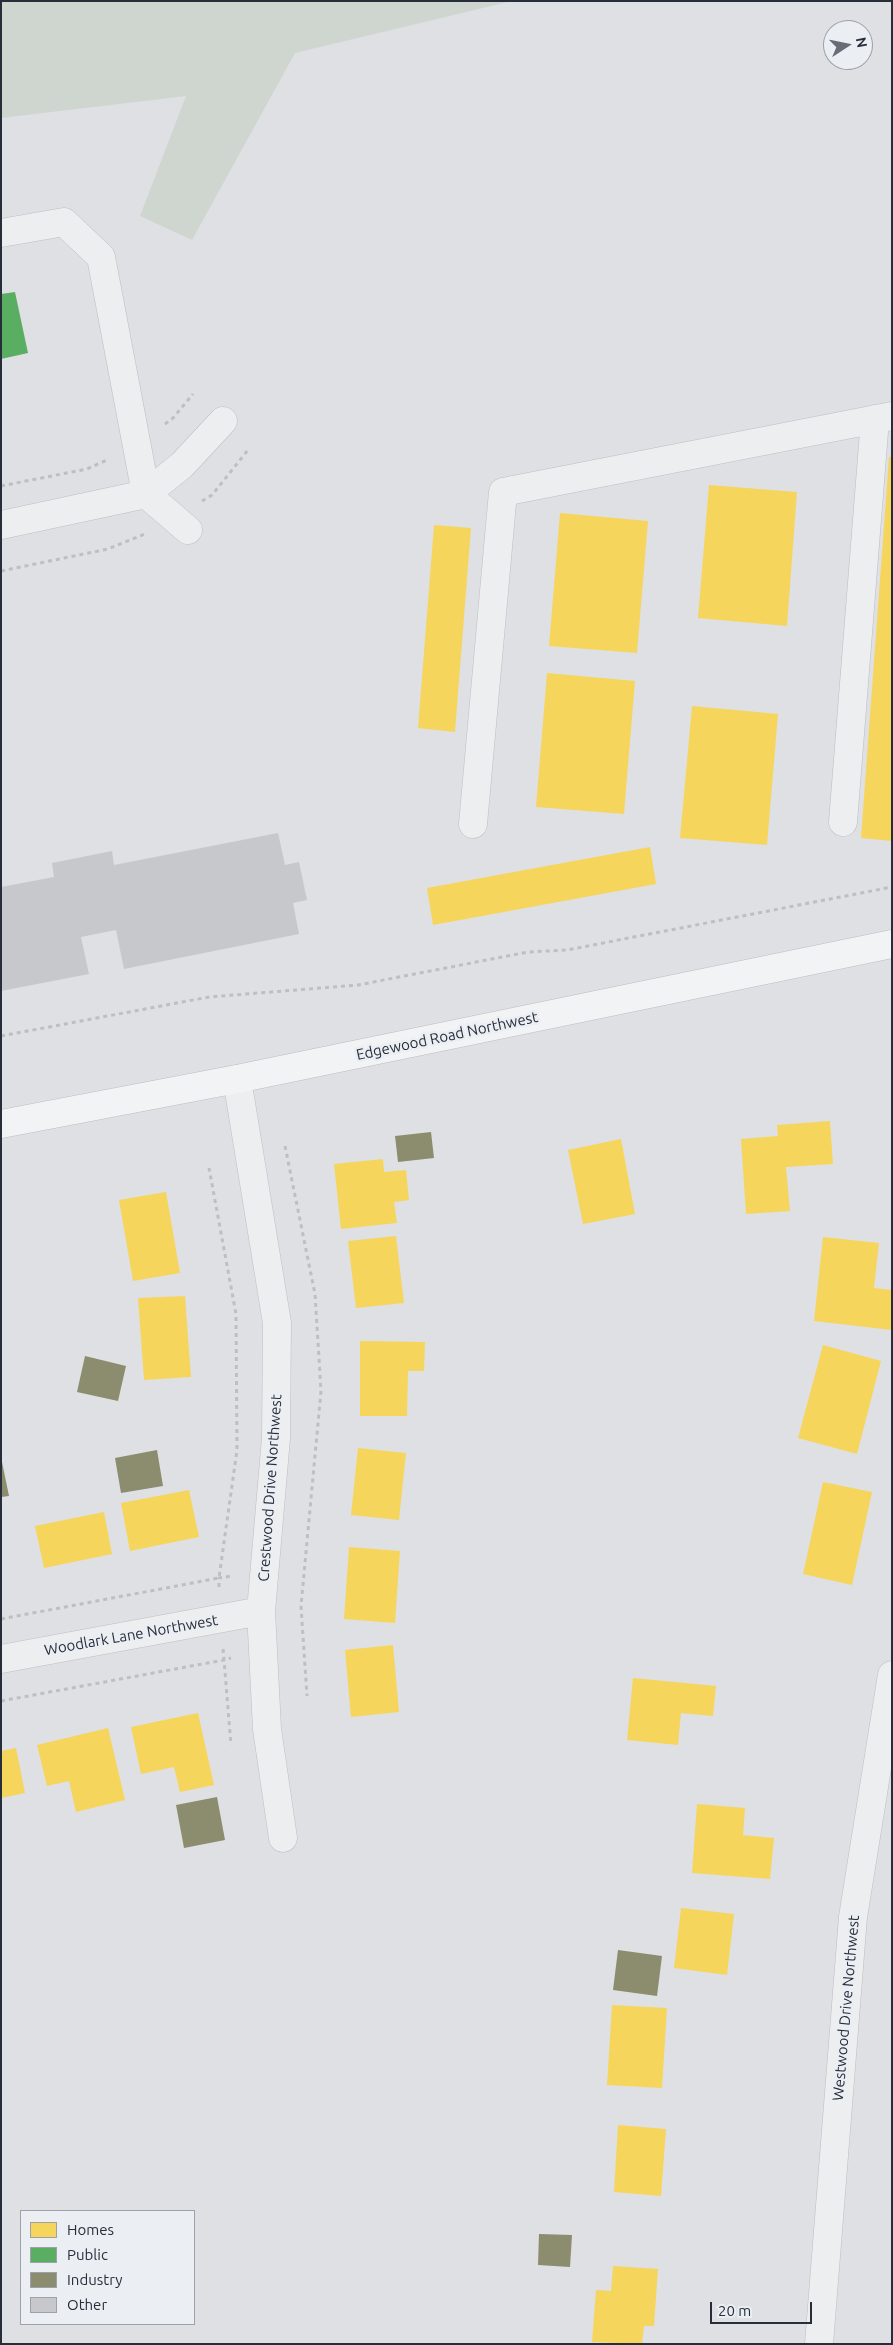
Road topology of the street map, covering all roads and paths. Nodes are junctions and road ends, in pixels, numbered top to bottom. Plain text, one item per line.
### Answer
1 (1, 233) edge
2 (884, 417) edge
3 (223, 421) dead end
4 (146, 494) junction
5 (1, 525) edge
6 (188, 530) dead end
7 (843, 822) dead end
8 (473, 824) dead end
9 (892, 887) edge
10 (892, 944) edge
11 (1, 1036) edge
12 (237, 1079) junction
13 (1, 1124) edge
14 (209, 1168) dead end
15 (261, 1611) junction
16 (1, 1619) edge
17 (1, 1659) edge
18 (892, 1675) edge
19 (1, 1701) edge
20 (231, 1745) dead end
21 (283, 1838) dead end
22 (819, 2344) edge

1 - 4 street
2 - 7 street
2 - 8 street
3 - 4 street
4 - 5 street
4 - 6 street
9 - 11 path
10 - 12 main road, Edgewood Road Northwest
12 - 13 main road, Edgewood Road Northwest
12 - 15 street, Crestwood Drive Northwest
14 - 16 path
15 - 17 street, Woodlark Lane Northwest
15 - 21 street, Crestwood Drive Northwest
18 - 22 street, Westwood Drive Northwest
19 - 20 path

